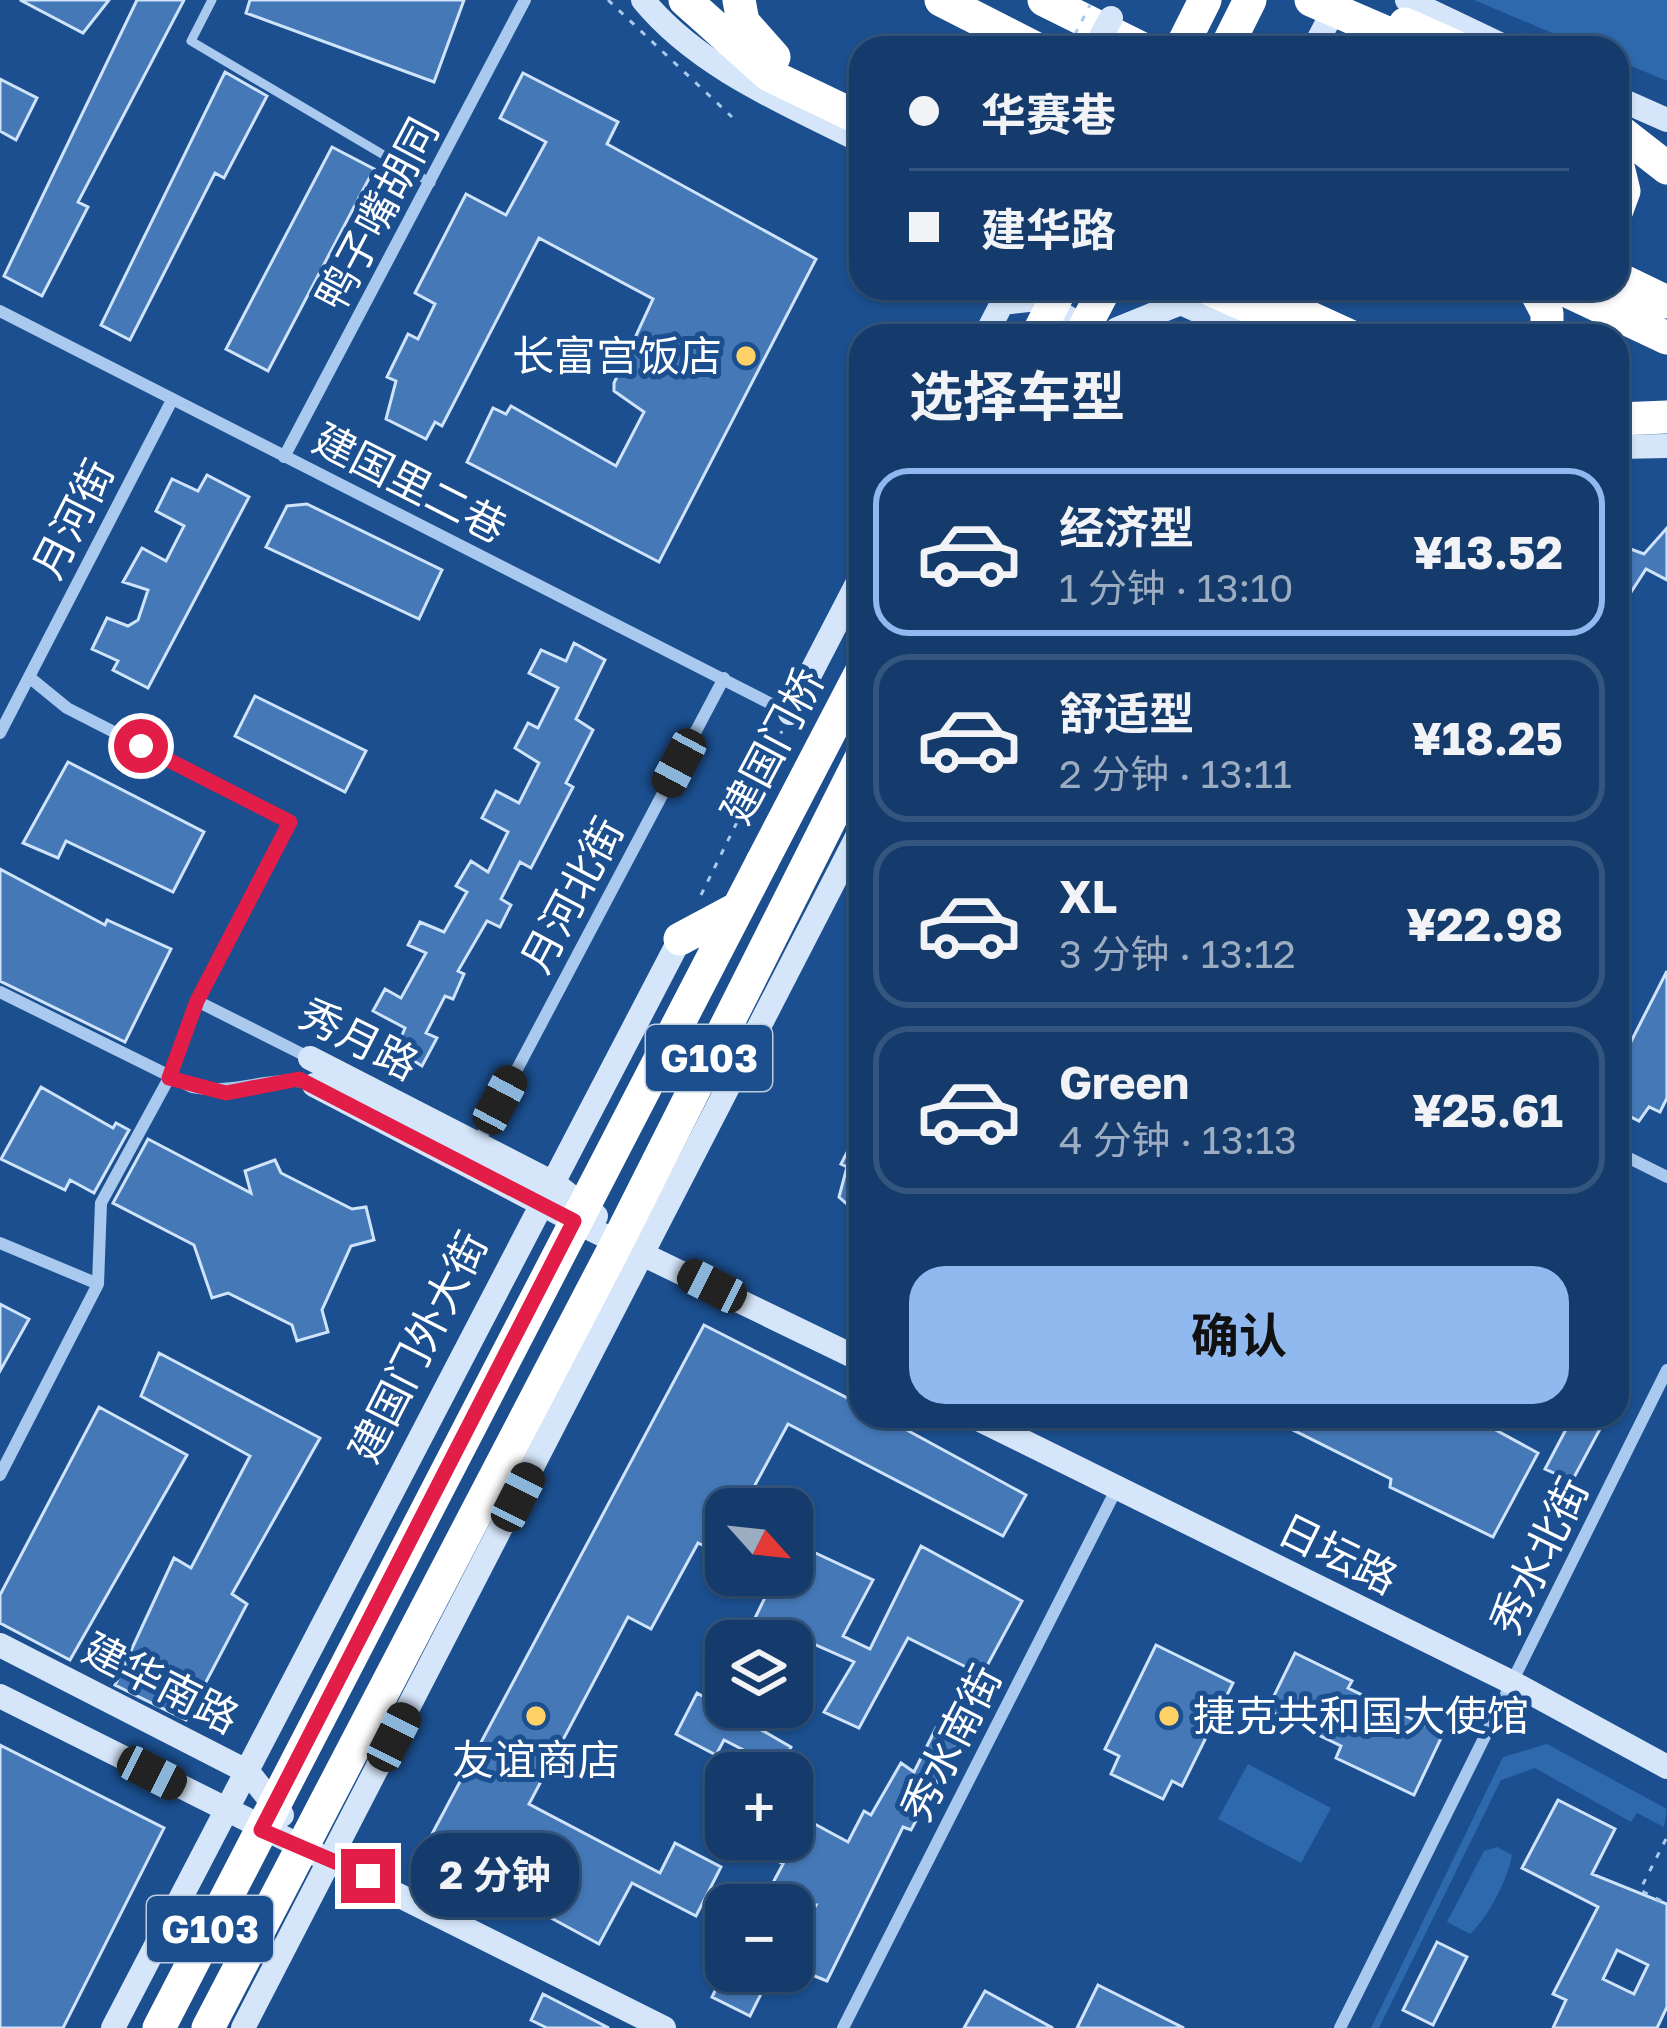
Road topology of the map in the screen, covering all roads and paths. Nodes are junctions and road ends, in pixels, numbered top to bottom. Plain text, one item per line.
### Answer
1 (212, 0) edge
2 (525, 0) edge
3 (608, 0) edge
4 (643, 0) edge
5 (685, 0) edge
6 (739, 0) edge
7 (940, 0) edge
8 (1044, 0) edge
9 (1268, 0) edge
10 (1311, 0) edge
11 (1339, 0) edge
12 (1352, 0) edge
13 (1407, 0) edge
14 (1201, 3) edge
15 (1107, 8) edge
16 (1238, 23) edge
17 (1011, 36) edge
18 (1080, 36) edge
19 (1118, 36) edge
20 (1186, 36) edge
21 (1320, 36) edge
22 (1394, 36) edge
23 (1432, 36) edge
24 (1483, 36) edge
25 (787, 75) junction
26 (849, 95) edge
27 (1629, 103) edge
28 (849, 112) edge
29 (732, 117) dead end
30 (1667, 120) edge
31 (849, 135) edge
32 (1629, 138) edge
33 (1667, 168) edge
34 (431, 183) junction
35 (1629, 284) edge
36 (1038, 300) edge
37 (1064, 300) edge
38 (1178, 300) edge
39 (1202, 300) edge
40 (1212, 300) edge
41 (1270, 300) edge
42 (1586, 300) edge
43 (1667, 302) edge
44 (0, 311) edge
45 (1088, 324) edge
46 (1096, 324) edge
47 (1129, 324) edge
48 (1237, 324) edge
49 (1281, 324) edge
50 (1324, 324) edge
51 (1667, 338) edge
52 (172, 400) junction
53 (1667, 417) edge
54 (1629, 418) edge
55 (1667, 446) edge
56 (1629, 447) edge
57 (284, 457) junction
58 (849, 599) edge
59 (29, 677) junction
60 (724, 678) junction
61 (849, 695) edge
62 (790, 713) junction
63 (0, 733) edge
64 (849, 781) edge
65 (849, 851) edge
66 (762, 862) joint
67 (700, 898) dead end
68 (738, 908) junction
69 (680, 939) joint
70 (0, 992) edge
71 (197, 1001) junction
72 (310, 1058) joint
73 (169, 1078) junction
74 (314, 1085) joint
75 (478, 1143) junction
76 (1629, 1158) edge
77 (1667, 1177) edge
78 (563, 1203) junction
79 (0, 1243) edge
80 (632, 1246) junction
81 (98, 1284) junction
82 (849, 1354) edge
83 (1667, 1370) edge
84 (996, 1428) edge
85 (0, 1474) edge
86 (1117, 1488) junction
87 (0, 1645) edge
88 (1513, 1683) junction
89 (0, 1696) edge
90 (1667, 1767) edge
91 (248, 1772) junction
92 (228, 1810) junction
93 (268, 1817) junction
94 (1666, 1839) edge
95 (317, 1851) junction
96 (1667, 1904) edge
97 (113, 2028) edge
98 (159, 2028) edge
99 (208, 2028) edge
100 (243, 2028) edge
101 (664, 2028) edge
102 (843, 2028) edge
103 (1340, 2028) edge

1 - 34 lane
2 - 34 street, 鸭子嘴胡同
3 - 29 path
4 - 31 street
5 - 25 highway
6 - 25 highway
7 - 17 highway
8 - 19 highway
9 - 16 highway
10 - 22 highway, bridge
11 - 21 street
12 - 23 highway, bridge
13 - 24 street
14 - 20 highway
15 - 18 path, bridge
25 - 26 highway
25 - 28 highway
27 - 30 street
32 - 33 highway
34 - 57 street, 鸭子嘴胡同
35 - 43 highway
36 - 45 street
37 - 46 street
38 - 47 street
39 - 48 street
40 - 49 highway, bridge
41 - 50 highway
42 - 51 highway
44 - 52 street, 建国里二巷
52 - 57 street, 建国里二巷
52 - 59 street, 月河街
53 - 54 highway
55 - 56 street
57 - 60 street, 建国里二巷
58 - 62 street
59 - 63 street, 月河街
59 - 71 street
60 - 62 street, 建国里二巷
60 - 75 street, 月河北街
61 - 66 highway, 建国门桥 / G103, bridge
62 - 67 path
64 - 80 highway, 建国门桥 / G103
65 - 80 street
66 - 68 highway, 建国门外大街 / G103
68 - 69 highway
68 - 78 highway, 建国门外大街 / G103
69 - 78 street, 建国门外大街
70 - 73 street
71 - 72 street, 秀月路
71 - 73 street
72 - 75 street, 秀月路
73 - 74 street
73 - 81 street
74 - 78 street, 秀月路
75 - 78 street, 秀月路
76 - 77 street
78 - 80 street, 秀月路
78 - 91 street, 建国门外大街
78 - 93 highway, 建国门外大街 / G103
79 - 81 street
80 - 82 street
80 - 95 highway, G103
81 - 85 street
83 - 88 street, 秀水北街
84 - 86 street, 日坛路
86 - 88 street, 日坛路
86 - 102 street, 秀水南街
87 - 91 street, 建华南路
88 - 90 street, 日坛路
88 - 103 street, 秀水北街
89 - 92 street, 建华南路
91 - 92 street, 建国门外大街
91 - 93 street, 建华南路
92 - 93 street, 建华南路
92 - 97 street, 建国门外大街
93 - 95 street
93 - 98 highway, 建国门外大街 / G103
94 - 96 path
95 - 99 highway, G103
95 - 100 street
95 - 101 street

